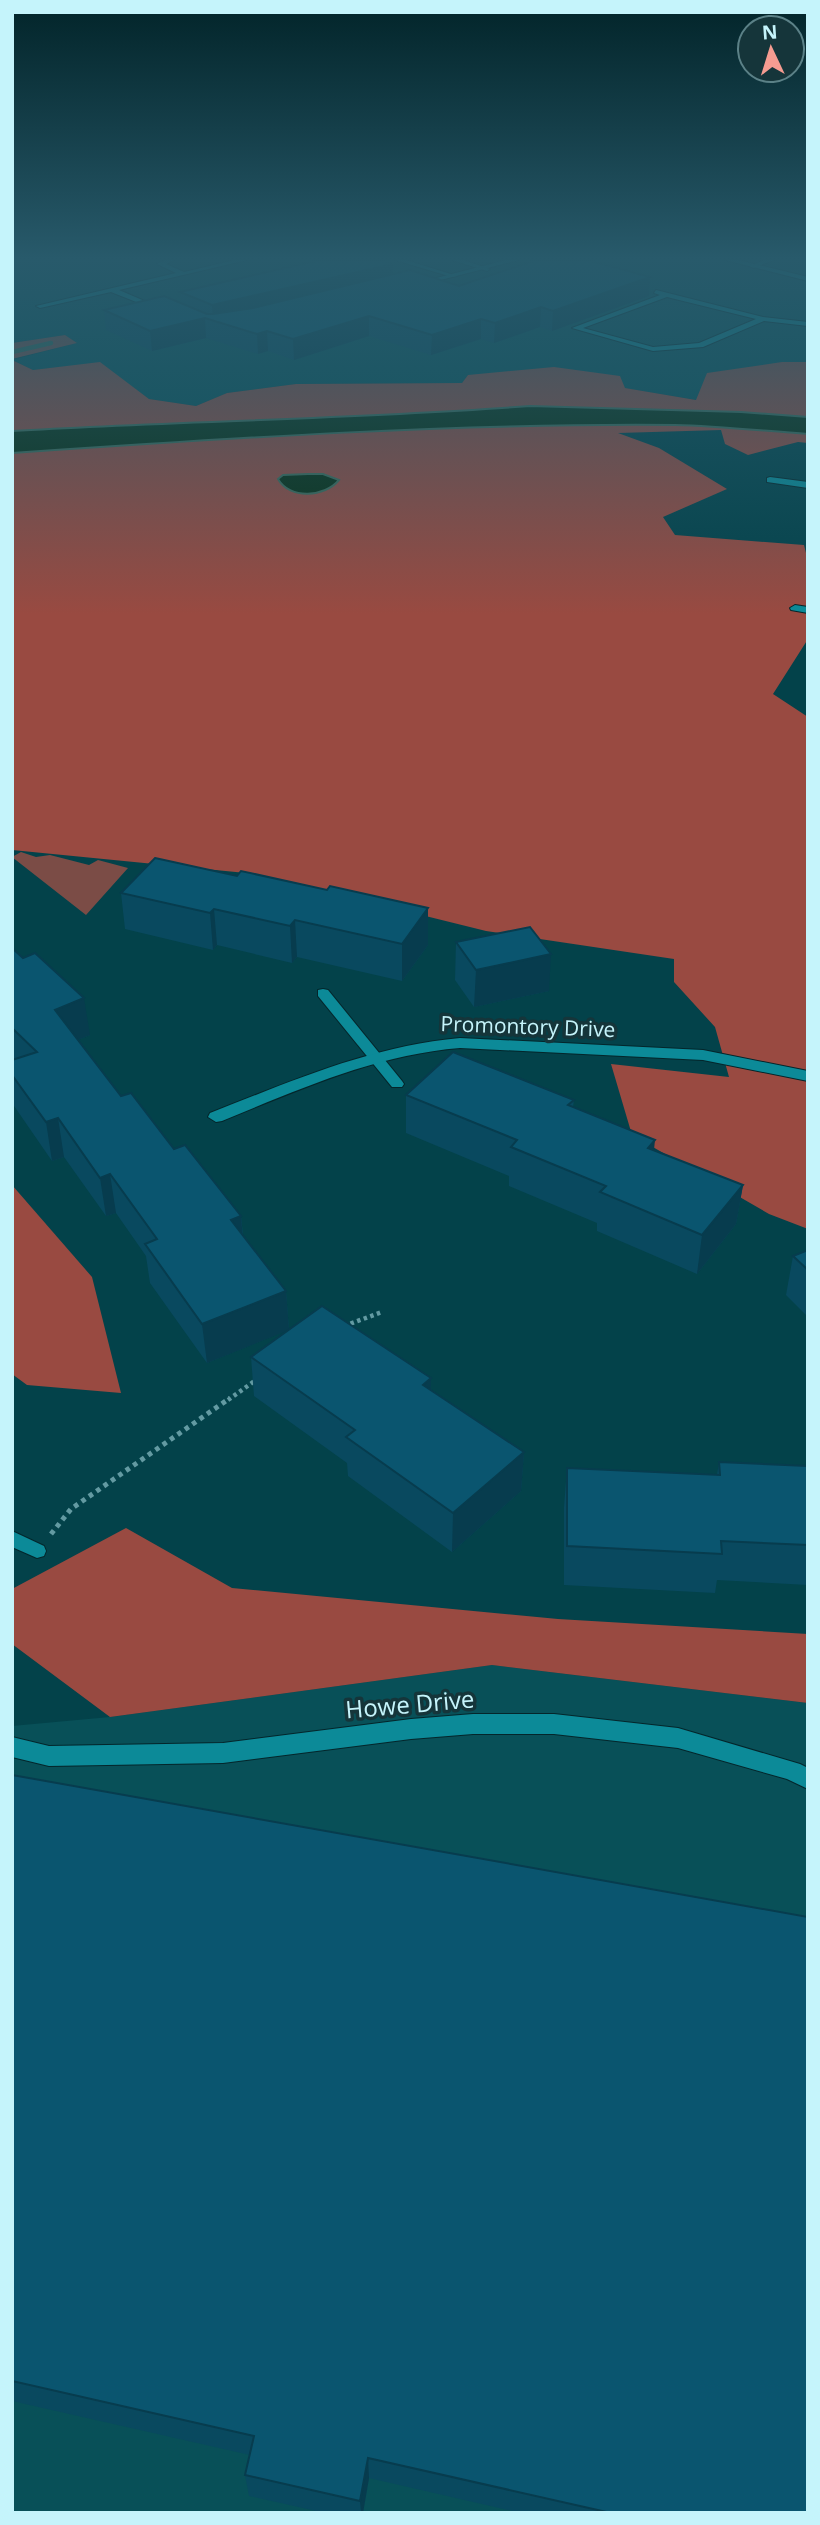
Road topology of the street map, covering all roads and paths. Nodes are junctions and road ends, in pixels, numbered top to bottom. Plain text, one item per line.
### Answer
1 (770, 480) dead end
2 (808, 485) edge
3 (795, 608) dead end
4 (808, 610) edge
5 (323, 993) dead end
6 (373, 1057) junction
7 (808, 1076) edge
8 (397, 1084) dead end
9 (216, 1116) dead end
10 (382, 1312) dead end
11 (342, 1326) edge
12 (258, 1379) edge
13 (12, 1538) edge
14 (37, 1551) joint
15 (12, 1747) edge
16 (808, 1780) edge

1 - 2 street
3 - 4 street
5 - 6 lane
6 - 7 street, Promontory Drive
6 - 8 lane
6 - 9 street, Promontory Drive
10 - 11 path
12 - 14 path
13 - 14 lane
15 - 16 street, Howe Drive

